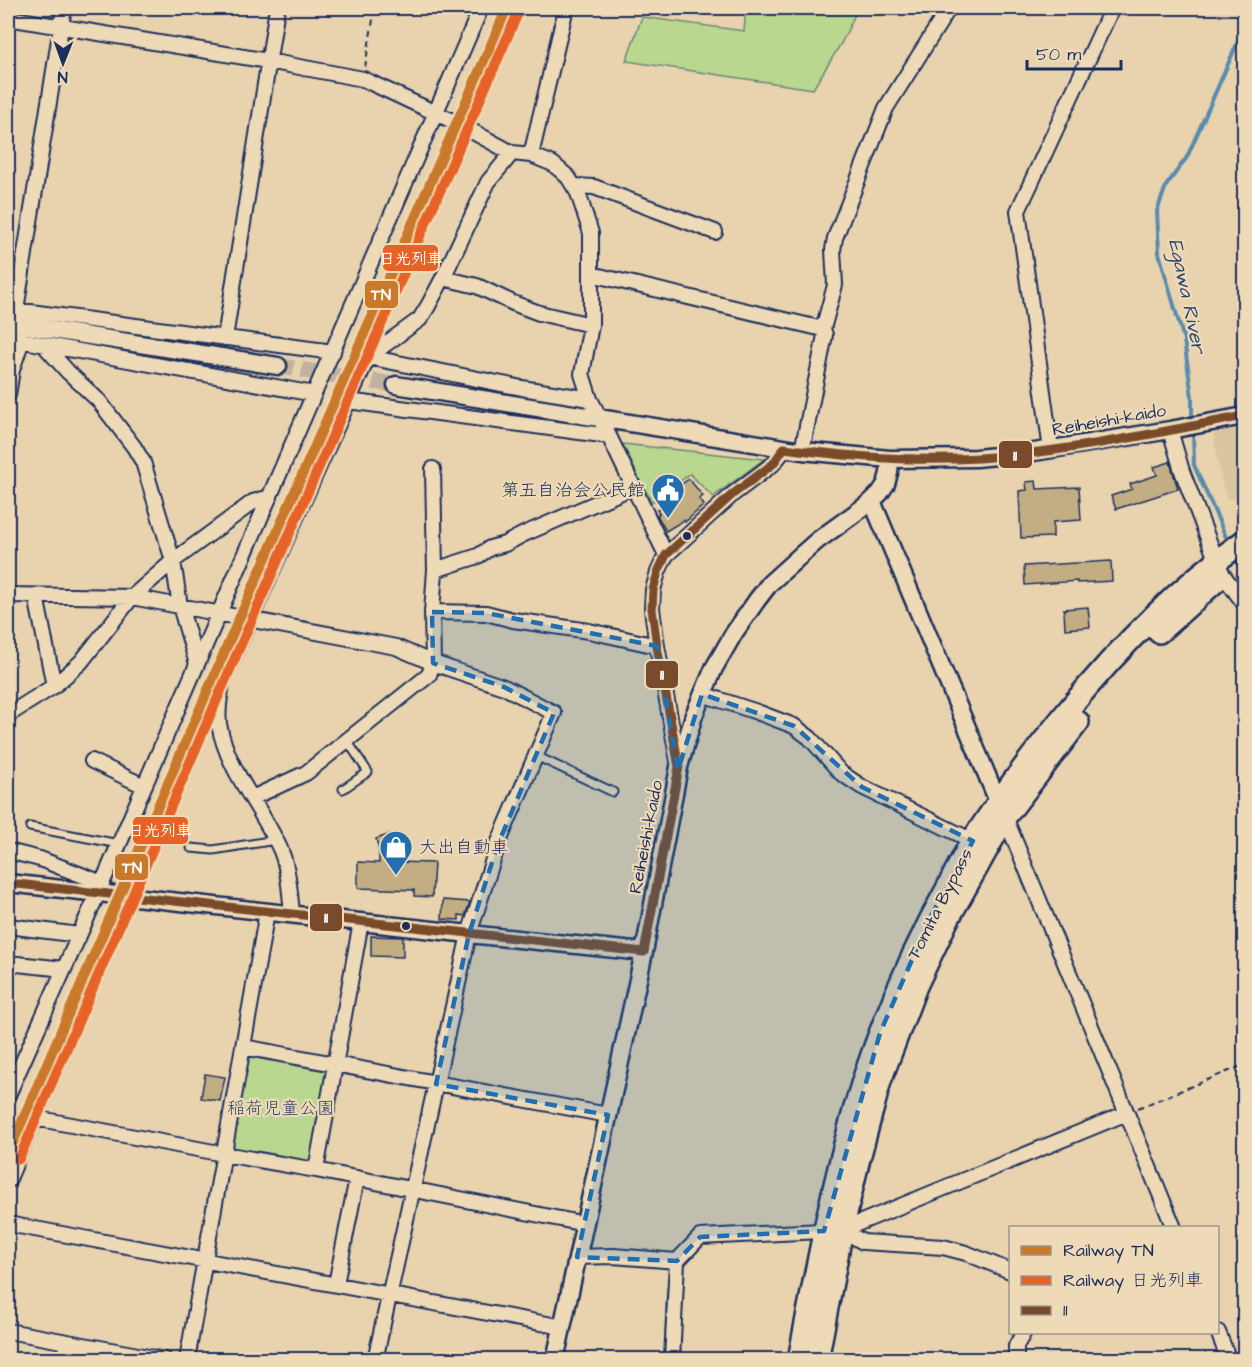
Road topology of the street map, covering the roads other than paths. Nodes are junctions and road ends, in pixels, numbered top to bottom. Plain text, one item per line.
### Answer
1 (64, 8) edge
2 (277, 8) edge
3 (481, 8) edge
4 (566, 8) edge
5 (949, 8) edge
6 (1112, 8) edge
7 (8, 18) edge
8 (61, 26) junction
9 (268, 61) junction
10 (436, 113) junction
11 (512, 153) junction
12 (531, 155) junction
13 (574, 186) junction
14 (715, 232) dead end
15 (591, 274) junction
16 (443, 278) junction
17 (10, 314) edge
18 (591, 325) junction
19 (823, 328) junction
20 (8, 338) edge
21 (225, 338) junction
22 (22, 340) junction
23 (44, 345) junction
24 (333, 352) junction
25 (368, 357) junction
26 (278, 366) tunnel mouth
27 (396, 385) tunnel mouth
28 (8, 394) edge
29 (314, 394) junction
30 (590, 399) junction
31 (348, 401) junction
32 (1245, 416) edge
33 (599, 417) junction
34 (1170, 430) junction
35 (609, 436) junction
36 (784, 448) junction
37 (1051, 450) junction
38 (802, 451) junction
39 (890, 459) junction
40 (433, 469) dead end
41 (633, 487) junction
42 (270, 497) junction
43 (872, 501) junction
44 (1234, 550) edge
45 (666, 555) junction
46 (173, 561) junction
47 (435, 570) junction
48 (8, 595) edge
49 (36, 596) junction
50 (132, 597) junction
51 (1245, 603) edge
52 (180, 606) junction
53 (432, 612) junction
54 (219, 614) junction
55 (250, 620) junction
56 (657, 646) junction
57 (434, 663) junction
58 (197, 664) junction
59 (54, 686) junction
60 (702, 694) junction
61 (8, 717) edge
62 (346, 740) junction
63 (536, 756) junction
64 (92, 761) dead end
65 (679, 767) junction
66 (144, 786) junction
67 (343, 789) dead end
68 (613, 792) dead end
69 (252, 798) junction
70 (1002, 810) junction
71 (30, 827) dead end
72 (276, 840) junction
73 (973, 841) junction
74 (119, 844) junction
75 (191, 848) dead end
76 (8, 851) edge
77 (8, 883) edge
78 (100, 888) junction
79 (129, 897) junction
80 (267, 912) junction
81 (292, 914) junction
82 (361, 922) junction
83 (8, 926) edge
84 (469, 934) junction
85 (79, 935) junction
86 (644, 952) junction
87 (8, 963) edge
88 (64, 969) junction
89 (243, 1047) junction
90 (336, 1065) junction
91 (436, 1084) junction
92 (8, 1095) edge
93 (1127, 1113) junction
94 (608, 1115) junction
95 (34, 1118) junction
96 (224, 1154) junction
97 (316, 1170) junction
98 (357, 1178) junction
99 (8, 1181) edge
100 (413, 1189) junction
101 (8, 1224) edge
102 (585, 1224) junction
103 (1174, 1226) edge
104 (833, 1231) junction
105 (577, 1257) junction
106 (204, 1260) junction
107 (677, 1261) junction
108 (1009, 1270) edge
109 (336, 1284) junction
110 (389, 1294) junction
111 (563, 1327) junction
112 (8, 1331) edge
113 (1023, 1334) edge
114 (1219, 1334) edge
115 (68, 1342) junction
116 (65, 1359) edge
117 (165, 1359) edge
118 (187, 1359) edge
119 (375, 1359) edge
120 (555, 1359) edge
121 (672, 1359) edge
122 (799, 1359) edge
123 (817, 1359) edge
124 (1016, 1359) edge
125 (1229, 1359) edge

1 - 8 street
2 - 9 street
3 - 10 street
4 - 12 street
5 - 19 street
6 - 37 street
7 - 8 street
8 - 9 street
8 - 17 street
9 - 10 street
9 - 21 street
10 - 11 street
10 - 24 street
11 - 12 street
11 - 16 street
12 - 13 street
13 - 14 street
13 - 15 street
15 - 18 street
15 - 19 street
16 - 18 street
16 - 25 street
17 - 21 street
17 - 26 street
18 - 30 street
19 - 38 street
20 - 22 street
21 - 24 street
22 - 23 street
22 - 28 street
23 - 29 street
23 - 46 street
24 - 29 street
25 - 30 street
25 - 31 street
27 - 33 street
29 - 42 street
30 - 33 street
31 - 35 street
31 - 55 street
32 - 34 street, Reiheishi-kaido
33 - 35 street
33 - 36 street
34 - 37 street, Reiheishi-kaido
34 - 44 street
35 - 41 street
36 - 38 street
36 - 45 street
37 - 39 street, Reiheishi-kaido
38 - 39 street
39 - 43 street, Reiheishi-kaido
40 - 47 street
41 - 45 street
41 - 47 street
42 - 46 street
42 - 54 street
43 - 60 street, Reiheishi-kaido
43 - 70 street
44 - 51 street
44 - 70 main road, Tomita Bypass
45 - 56 street
46 - 50 street
46 - 52 street
47 - 53 street
48 - 49 street
49 - 50 street
49 - 59 street
50 - 52 street
50 - 59 street
52 - 54 street
52 - 58 street
53 - 56 street
53 - 57 street
54 - 55 street
54 - 58 street
55 - 57 street
55 - 69 street
56 - 65 street
57 - 62 street
57 - 63 street
58 - 66 street
59 - 61 street
60 - 65 street, Reiheishi-kaido
60 - 73 street
62 - 67 lane
62 - 69 street
63 - 68 lane
63 - 84 street
64 - 66 street
65 - 86 street, Reiheishi-kaido
66 - 74 street
69 - 72 street
70 - 73 main road, Tomita Bypass
70 - 93 street
70 - 104 main road, Tomita Bypass
71 - 74 lane
72 - 75 lane
72 - 81 street
73 - 104 main road, Tomita Bypass
74 - 78 street
76 - 78 street
77 - 78 street
78 - 79 street
78 - 85 street
79 - 80 street
79 - 95 street
80 - 81 street
80 - 89 street
81 - 82 street
82 - 84 street
82 - 90 street
83 - 85 street
84 - 86 street
84 - 91 street
85 - 88 street
86 - 94 street, Reiheishi-kaido
87 - 88 street
88 - 92 street
89 - 90 street
89 - 96 street
90 - 91 street
90 - 97 street
91 - 94 street
91 - 100 street
93 - 103 street
93 - 104 street
94 - 102 street, Reiheishi-kaido
95 - 96 street
95 - 99 street
96 - 97 street
96 - 106 street
97 - 98 street
98 - 100 street
98 - 109 street
100 - 102 street
100 - 110 street
101 - 106 street
102 - 105 street, Reiheishi-kaido
104 - 107 street
104 - 108 street
104 - 122 main road, Tomita Bypass
104 - 123 main road, Tomita Bypass
105 - 107 street
105 - 111 street, Reiheishi-kaido
106 - 109 street
106 - 118 street
107 - 121 street
109 - 110 street
110 - 111 street
110 - 119 street
111 - 120 street, Reiheishi-kaido
112 - 115 street
113 - 124 street
114 - 125 street
115 - 116 street
115 - 117 street

